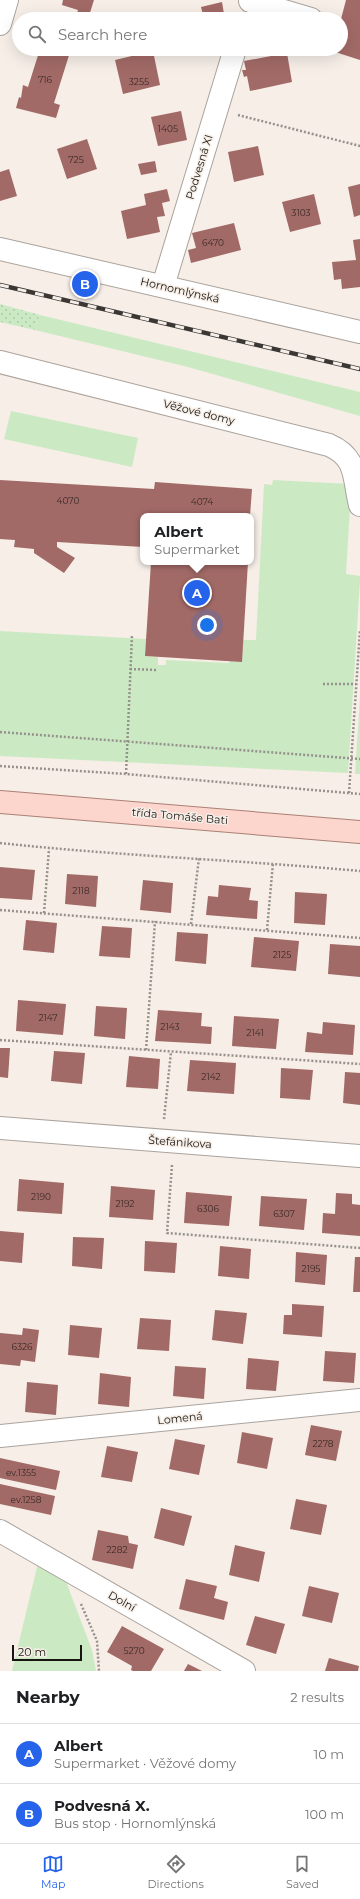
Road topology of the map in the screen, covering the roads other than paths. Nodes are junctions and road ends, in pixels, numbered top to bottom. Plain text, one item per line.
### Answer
1 (7, 0) edge
2 (248, 7) edge
3 (274, 12) edge
4 (0, 24) edge
5 (233, 56) edge
6 (0, 249) edge
7 (163, 286) junction
8 (360, 332) edge
9 (0, 362) edge
10 (360, 500) edge
11 (0, 802) edge
12 (360, 832) edge
13 (0, 1128) edge
14 (360, 1156) edge
15 (360, 1400) edge
16 (0, 1436) edge
17 (0, 1531) edge
18 (244, 1671) edge

1 - 4 street
2 - 3 street
5 - 7 street, Podvesná XI
6 - 7 street, Hornomlýnská
7 - 8 street, Hornomlýnská
9 - 10 street, Věžové domy
11 - 12 main road, třída Tomáše Bati
13 - 14 street, Štefánikova
15 - 16 street, Lomená
17 - 18 street, Dolní

